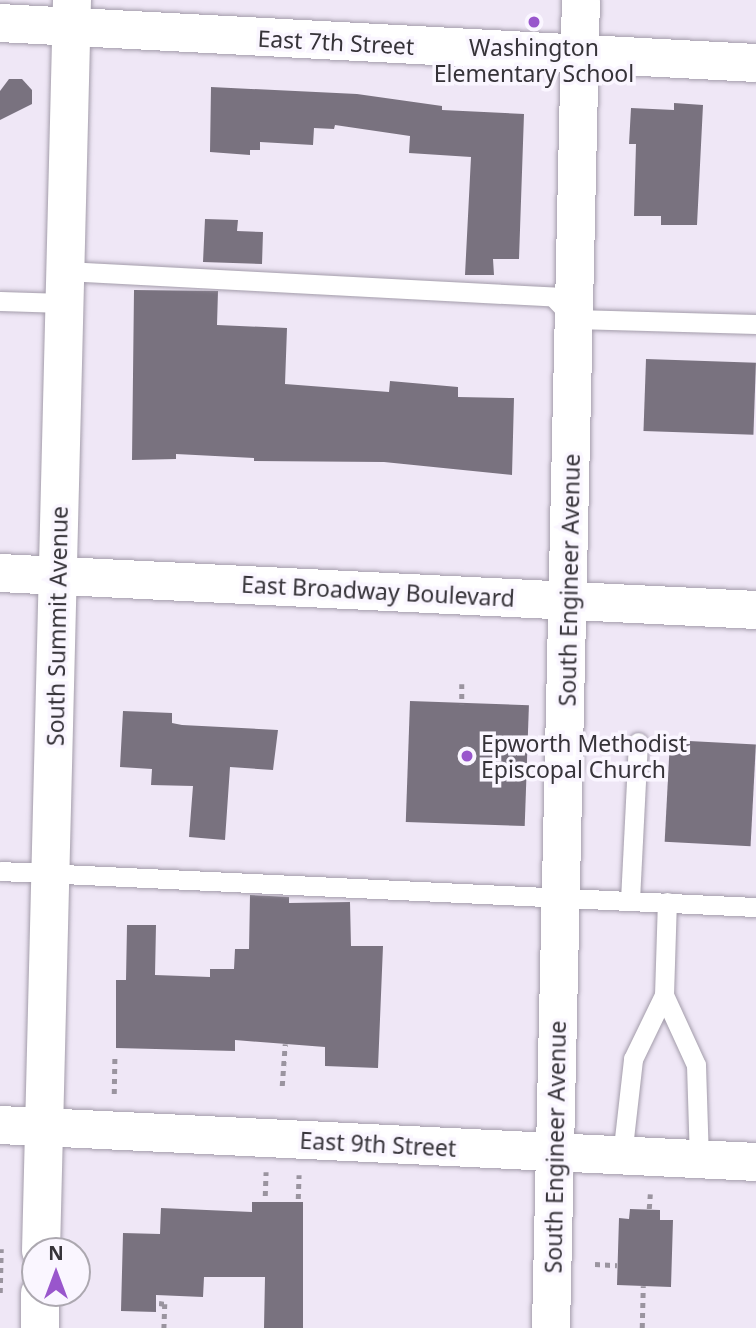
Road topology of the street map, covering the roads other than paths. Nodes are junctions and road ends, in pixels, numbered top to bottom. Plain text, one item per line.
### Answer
1 (581, 0) edge
2 (71, 14) edge
3 (0, 23) edge
4 (580, 55) junction
5 (756, 63) edge
6 (64, 287) junction
7 (0, 301) edge
8 (574, 319) junction
9 (756, 324) edge
10 (0, 573) edge
11 (58, 576) junction
12 (568, 601) junction
13 (756, 610) edge
14 (638, 741) dead end
15 (0, 871) edge
16 (51, 874) junction
17 (562, 897) junction
18 (630, 900) junction
19 (667, 902) junction
20 (756, 907) edge
21 (664, 995) junction
22 (0, 1125) edge
23 (44, 1128) junction
24 (555, 1153) junction
25 (622, 1156) junction
26 (699, 1159) junction
27 (756, 1162) edge
28 (41, 1237) edge
29 (40, 1307) edge
30 (40, 1328) edge
31 (551, 1328) edge

1 - 4 main road, South Engineer Avenue
2 - 3 main road, East 7th Street
2 - 4 main road, East 7th Street
2 - 6 main road, South Summit Avenue
4 - 5 main road, East 7th Street
4 - 8 main road, South Engineer Avenue
6 - 7 lane
6 - 8 lane
6 - 11 main road, South Summit Avenue
8 - 9 lane
8 - 12 main road, South Engineer Avenue
10 - 11 main road, East Broadway Boulevard
11 - 12 main road, East Broadway Boulevard
11 - 16 main road, South Summit Avenue
12 - 13 main road, East Broadway Boulevard
12 - 17 main road, South Engineer Avenue
14 - 18 lane
15 - 16 lane
16 - 17 lane
16 - 23 main road, South Summit Avenue
17 - 18 lane
17 - 24 main road, South Engineer Avenue
18 - 19 lane
19 - 20 lane
19 - 21 lane
21 - 25 lane
21 - 26 lane
22 - 23 main road, East 9th Street
23 - 24 main road, East 9th Street
23 - 28 main road, South Summit Avenue
24 - 25 main road, East 9th Street
24 - 31 main road, South Engineer Avenue
25 - 26 main road, East 9th Street
26 - 27 main road, East 9th Street
29 - 30 main road

